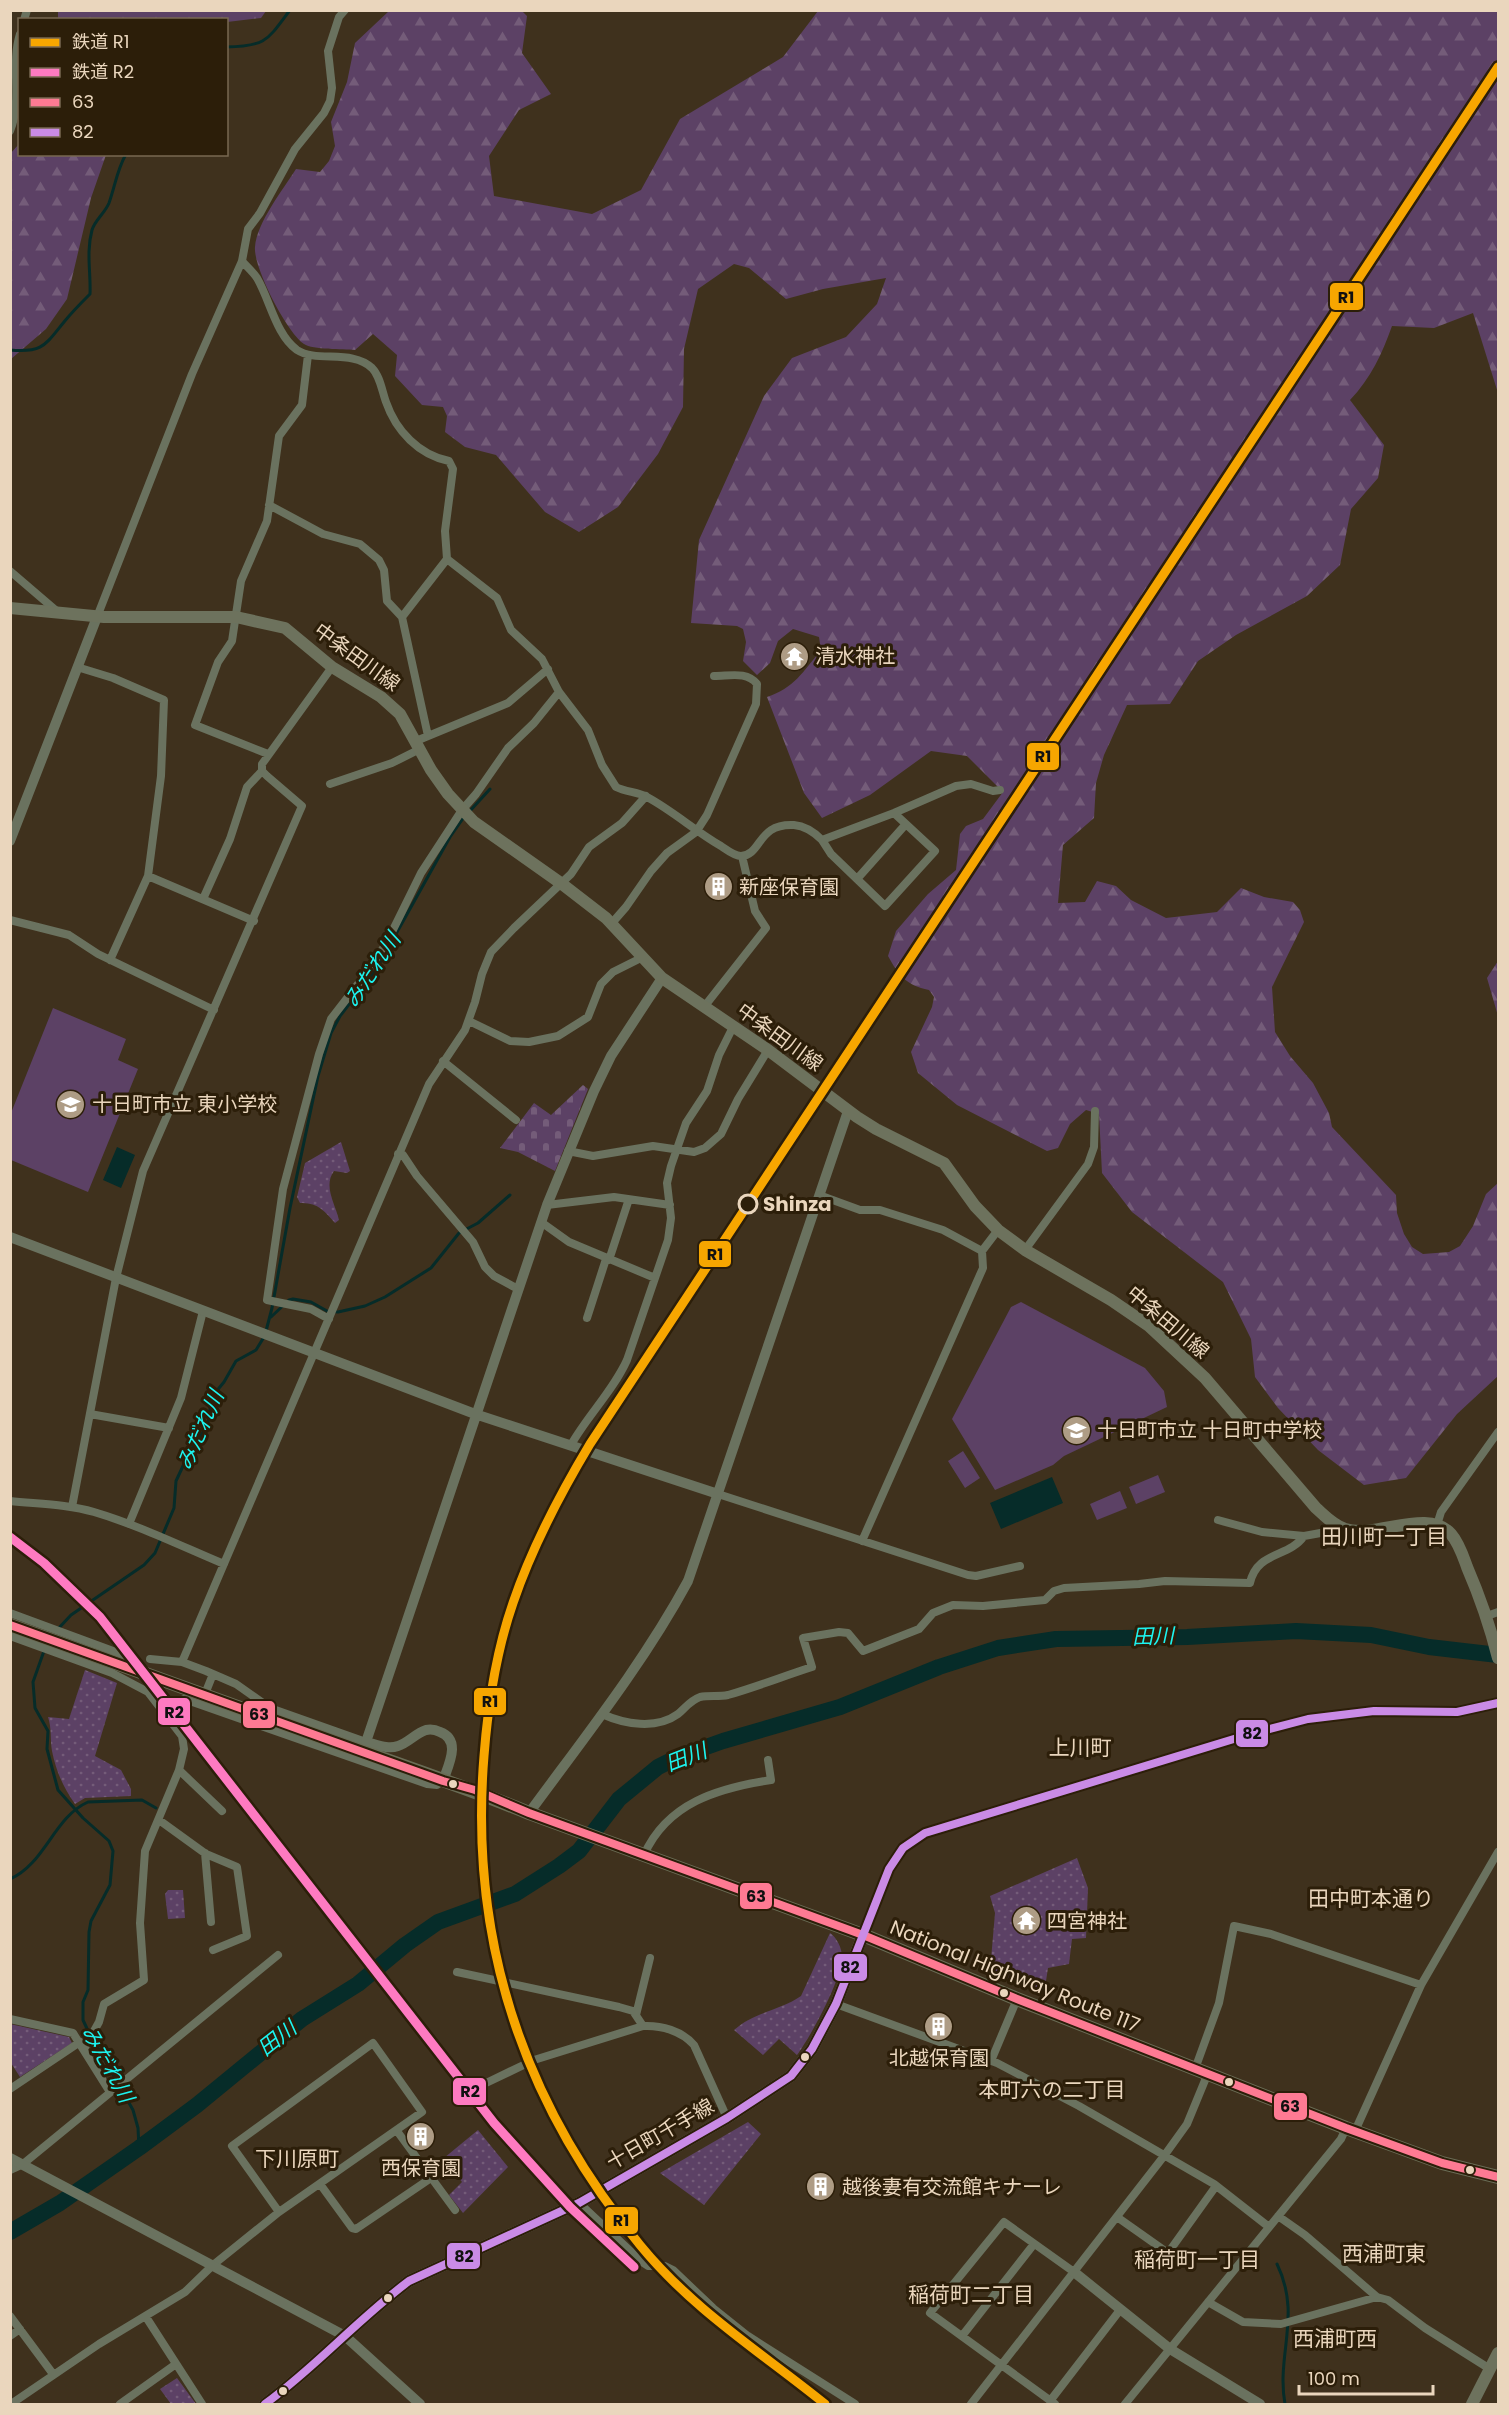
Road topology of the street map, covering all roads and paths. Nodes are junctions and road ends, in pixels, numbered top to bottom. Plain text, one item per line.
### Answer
1 (345, 10) edge
2 (18, 40) edge
3 (10, 131) edge
4 (242, 261) junction
5 (309, 355) junction
6 (268, 505) junction
7 (447, 558) junction
8 (10, 571) edge
9 (10, 608) edge
10 (59, 614) junction
11 (97, 617) junction
12 (236, 617) junction
13 (402, 617) junction
14 (77, 667) junction
15 (332, 667) junction
16 (548, 669) junction
17 (714, 676) dead end
18 (559, 693) junction
19 (422, 742) junction
20 (268, 753) junction
21 (262, 771) junction
22 (330, 784) dead end
23 (1000, 790) dead end
24 (646, 796) junction
25 (462, 810) junction
26 (894, 813) junction
27 (906, 824) junction
28 (13, 829) edge
29 (696, 832) junction
30 (822, 840) junction
31 (10, 841) edge
32 (742, 856) junction
33 (148, 876) junction
34 (857, 879) junction
35 (562, 884) junction
36 (203, 899) junction
37 (10, 920) edge
38 (254, 921) junction
39 (612, 923) junction
40 (643, 957) junction
41 (110, 960) junction
42 (662, 978) junction
43 (704, 1006) junction
44 (214, 1010) junction
45 (469, 1020) junction
46 (733, 1027) junction
47 (768, 1050) junction
48 (443, 1061) junction
49 (848, 1111) junction
50 (1095, 1112) dead end
51 (516, 1120) dead end
52 (678, 1149) junction
53 (568, 1151) junction
54 (398, 1154) junction
55 (819, 1195) junction
56 (629, 1199) junction
57 (547, 1205) junction
58 (670, 1205) junction
59 (541, 1222) junction
60 (998, 1230) junction
61 (10, 1237) edge
62 (1025, 1250) junction
63 (982, 1251) junction
64 (608, 1259) junction
65 (116, 1278) junction
66 (655, 1278) junction
67 (518, 1289) junction
68 (203, 1311) junction
69 (587, 1318) dead end
70 (328, 1319) junction
71 (315, 1352) junction
72 (90, 1414) junction
73 (475, 1414) junction
74 (169, 1428) junction
75 (1498, 1432) edge
76 (571, 1445) junction
77 (718, 1494) junction
78 (10, 1501) edge
79 (72, 1507) junction
80 (1218, 1520) dead end
81 (129, 1524) junction
82 (1335, 1524) junction
83 (1437, 1525) junction
84 (1304, 1536) junction
85 (862, 1541) junction
86 (224, 1564) junction
87 (1020, 1566) dead end
88 (10, 1613) edge
89 (1493, 1614) edge
90 (10, 1625) edge
91 (10, 1636) edge
92 (79, 1638) junction
93 (124, 1655) dead end
94 (1498, 1658) edge
95 (73, 1659) junction
96 (150, 1659) dead end
97 (182, 1662) junction
98 (213, 1674) junction
99 (184, 1699) dead end
100 (1498, 1703) edge
101 (201, 1705) junction
102 (602, 1714) junction
103 (366, 1742) junction
104 (768, 1760) dead end
105 (179, 1770) junction
106 (443, 1781) junction
107 (222, 1810) dead end
108 (529, 1814) junction
109 (159, 1820) junction
110 (1498, 1852) edge
111 (205, 1853) junction
112 (644, 1855) junction
113 (211, 1922) dead end
114 (863, 1935) junction
115 (213, 1950) dead end
116 (278, 1955) dead end
117 (650, 1958) dead end
118 (457, 1972) dead end
119 (1421, 1985) junction
120 (1017, 1999) junction
121 (836, 2004) junction
122 (636, 2015) junction
123 (10, 2019) edge
124 (643, 2026) junction
125 (84, 2045) junction
126 (992, 2061) junction
127 (1202, 2071) junction
128 (484, 2084) dead end
129 (10, 2089) edge
130 (110, 2092) junction
131 (727, 2118) junction
132 (1350, 2130) junction
133 (398, 2131) junction
134 (1164, 2156) junction
135 (10, 2158) edge
136 (23, 2164) junction
137 (10, 2170) edge
138 (1498, 2177) edge
139 (431, 2178) junction
140 (320, 2184) junction
141 (1216, 2186) junction
142 (579, 2203) junction
143 (455, 2210) dead end
144 (279, 2212) junction
145 (1278, 2216) junction
146 (1117, 2217) junction
147 (1269, 2227) junction
148 (1034, 2244) junction
149 (213, 2265) junction
150 (1074, 2272) junction
151 (1377, 2297) junction
152 (1208, 2302) junction
153 (1120, 2310) junction
154 (10, 2316) edge
155 (146, 2317) junction
156 (20, 2329) junction
157 (10, 2336) edge
158 (345, 2336) junction
159 (962, 2336) junction
160 (1170, 2349) junction
161 (1498, 2353) edge
162 (176, 2364) junction
163 (1002, 2366) junction
164 (1490, 2369) junction
165 (53, 2374) junction
166 (1053, 2403) edge
167 (11, 2404) edge
168 (120, 2404) edge
169 (202, 2404) edge
170 (265, 2404) edge
171 (420, 2404) edge
172 (855, 2404) edge
173 (971, 2404) edge
174 (1125, 2404) edge
175 (1260, 2404) edge
176 (1473, 2404) edge

1 - 4 street
2 - 3 street
4 - 5 street
4 - 11 street
5 - 6 street
5 - 7 street
6 - 12 street
6 - 13 street
7 - 13 street
7 - 16 street
8 - 10 street
9 - 10 main road, 中条田川線
10 - 11 main road, 中条田川線
11 - 12 main road, 中条田川線
11 - 14 street
12 - 15 main road, 中条田川線
12 - 20 street
13 - 19 street
14 - 28 street
14 - 33 street
15 - 19 main road, 中条田川線
15 - 20 street
16 - 18 street
16 - 19 street
17 - 29 street
18 - 24 street
18 - 25 street
19 - 22 street
19 - 25 main road, 中条田川線
20 - 21 street
21 - 36 street
21 - 38 street
23 - 26 street
24 - 29 street
24 - 35 street
25 - 35 main road, 中条田川線
25 - 70 street
26 - 27 street
26 - 30 street
27 - 34 street
27 - 34 street
28 - 31 street
29 - 32 street
29 - 39 street
30 - 32 street
30 - 34 street
32 - 43 street
33 - 36 street
33 - 41 street
35 - 39 main road, 中条田川線
35 - 45 street
36 - 38 street
37 - 41 street
38 - 44 street
39 - 40 main road, 中条田川線
40 - 42 main road, 中条田川線
40 - 45 street
41 - 44 street
42 - 43 main road, 中条田川線
42 - 53 street
43 - 46 main road, 中条田川線
44 - 65 street
45 - 48 street
46 - 47 main road, 中条田川線
46 - 52 street
47 - 49 main road, 中条田川線
47 - 52 street
48 - 51 street
48 - 54 street
49 - 55 street
49 - 60 main road, 中条田川線
50 - 62 street
52 - 53 street
52 - 58 street
53 - 57 street
54 - 67 street
54 - 70 street
55 - 63 street
55 - 77 street
56 - 57 street
56 - 58 street
56 - 64 street
57 - 59 street
58 - 66 street
59 - 64 street
59 - 67 street
60 - 62 main road, 中条田川線
60 - 63 street
61 - 65 street
62 - 82 main road, 中条田川線
63 - 85 street
64 - 66 street
64 - 69 street
65 - 68 street
65 - 72 street
66 - 76 street
67 - 73 street
68 - 71 street
68 - 74 street
70 - 71 street
71 - 73 street
71 - 86 street
72 - 74 street
72 - 79 street
73 - 76 street
73 - 103 street
74 - 81 street
75 - 83 street
76 - 77 street
77 - 85 street
77 - 102 street
78 - 79 street
79 - 81 street
80 - 84 street
81 - 86 street
82 - 83 main road, 中条田川線
82 - 84 street
83 - 89 main road
84 - 102 street
85 - 87 street
86 - 97 street
88 - 92 street
89 - 94 main road
90 - 106 highway, National Highway Route 117, bridge
91 - 95 street
92 - 93 street
92 - 95 street
95 - 105 street
96 - 97 street
97 - 98 street
98 - 101 street
98 - 103 street
99 - 101 street
100 - 114 street
101 - 106 street
102 - 108 street
103 - 106 street
104 - 112 street
105 - 107 street
105 - 109 street
106 - 108 highway, National Highway Route 117
108 - 112 highway, National Highway Route 117
109 - 111 street
109 - 125 street
110 - 119 street
111 - 113 street
111 - 115 street
112 - 114 highway, National Highway Route 117
114 - 120 highway, National Highway Route 117
114 - 121 main road, 十日町千手線
116 - 130 street
117 - 122 street
118 - 122 street
119 - 127 street
119 - 132 street
120 - 126 street
120 - 127 highway, National Highway Route 117
121 - 126 street
121 - 131 main road, 十日町千手線
122 - 124 street
123 - 125 street
124 - 128 street
124 - 131 street
125 - 129 street
125 - 130 street
126 - 134 street
127 - 132 highway, National Highway Route 117
127 - 134 street
130 - 136 street
131 - 142 main road, 十日町千手線
132 - 138 highway, National Highway Route 117
132 - 145 street
133 - 139 street
133 - 140 street
133 - 144 street
134 - 141 street
134 - 146 street
135 - 136 street
136 - 137 street
136 - 149 street
139 - 140 street
139 - 143 street
140 - 144 street
141 - 146 street
141 - 147 street
142 - 158 main road, 十日町千手線
142 - 172 street
144 - 149 street
145 - 147 street
145 - 151 street
146 - 150 street
147 - 152 street
148 - 150 street
148 - 159 street
148 - 159 street
149 - 155 street
149 - 158 street
150 - 153 street
150 - 163 street
151 - 152 street
151 - 164 street
152 - 160 street
153 - 160 street
153 - 166 street
154 - 156 street
155 - 162 street
155 - 165 street
156 - 157 street
156 - 165 street
158 - 170 main road, 十日町千手線
158 - 171 street
159 - 163 street
160 - 174 street
160 - 175 street
161 - 164 main road
162 - 168 street
162 - 169 street
163 - 166 street
163 - 173 street
164 - 176 main road
165 - 167 street

